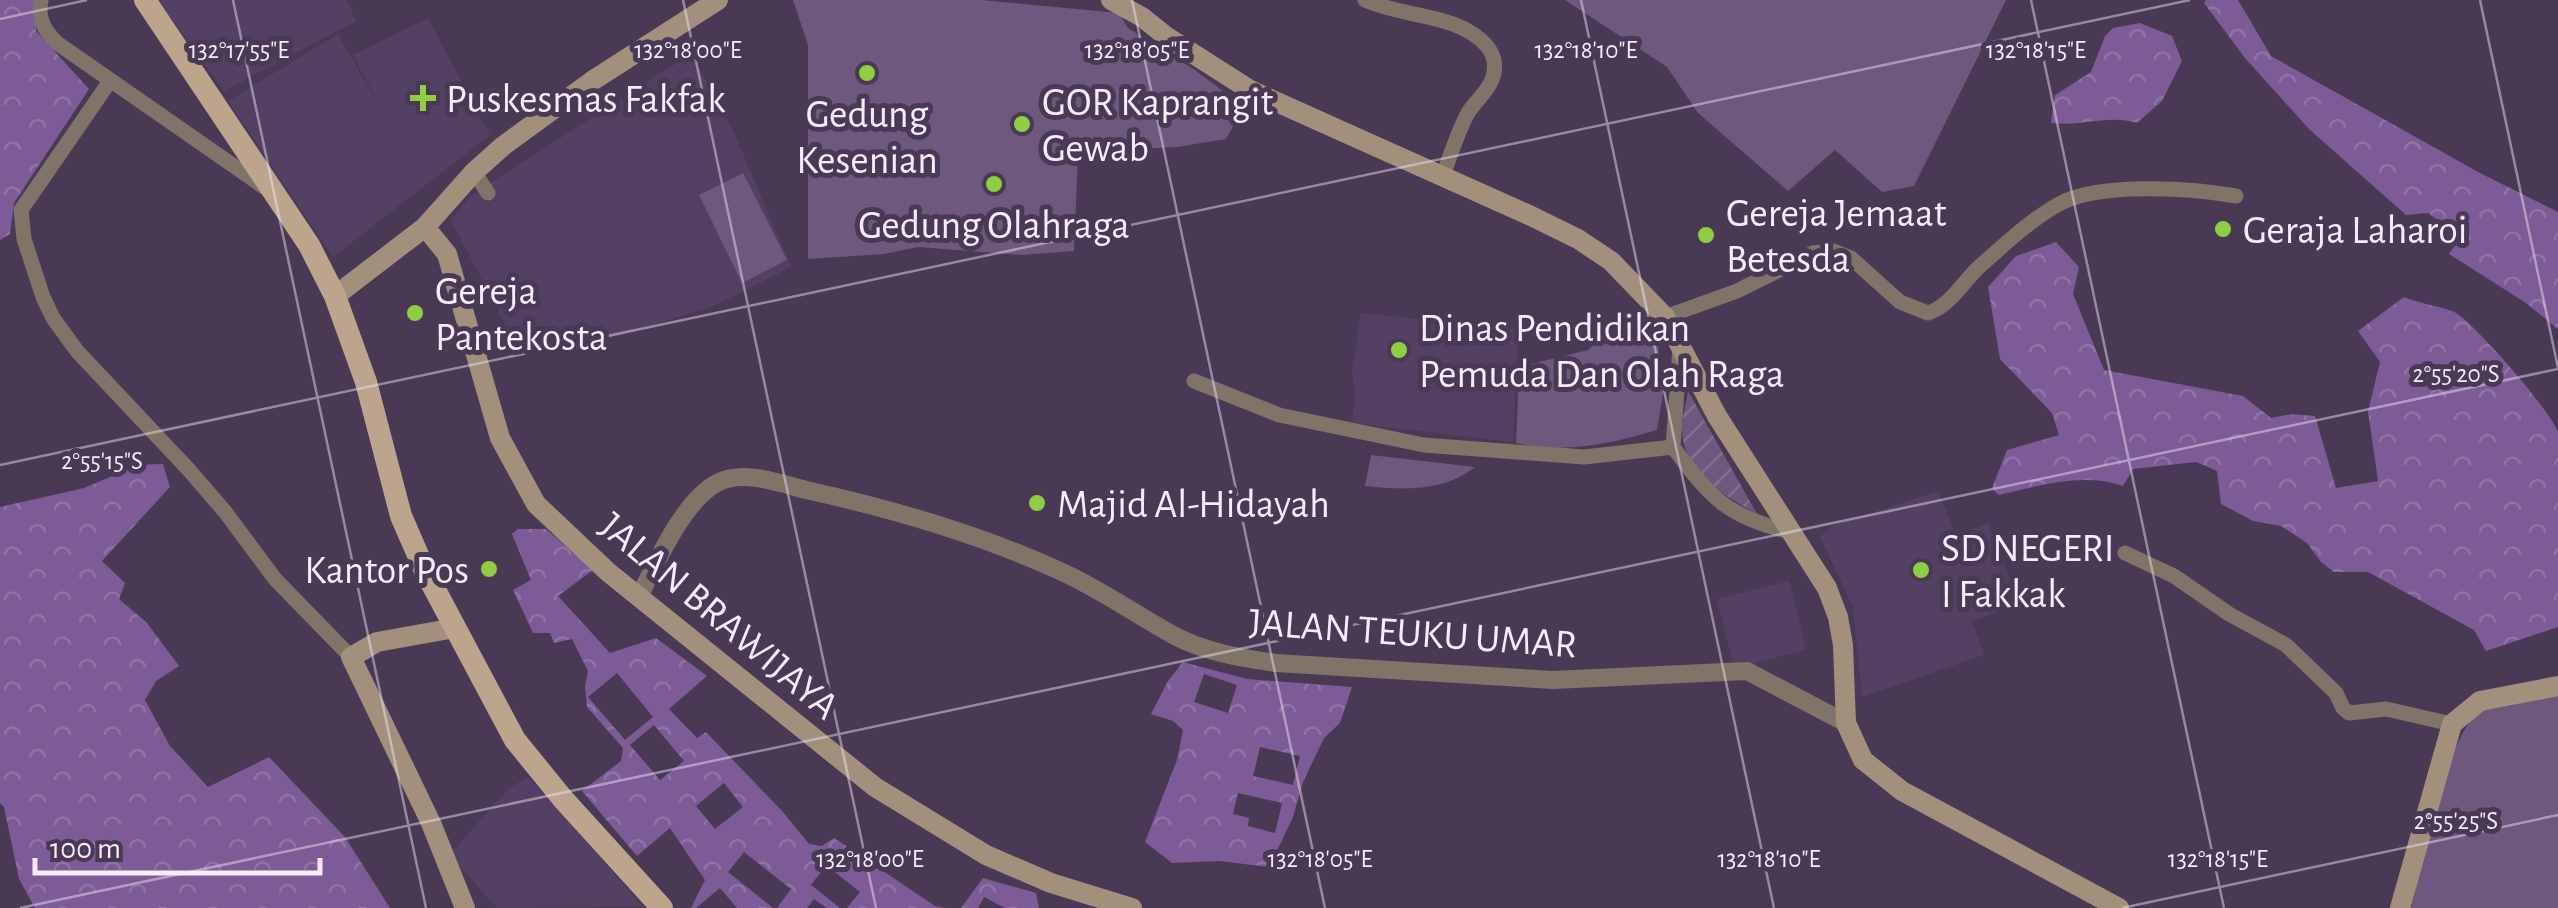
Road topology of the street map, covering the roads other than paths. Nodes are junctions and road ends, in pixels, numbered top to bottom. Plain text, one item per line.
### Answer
1 (41, 0) edge
2 (145, 0) edge
3 (718, 0) edge
4 (1110, 0) edge
5 (1365, 0) edge
6 (110, 81) junction
7 (474, 172) junction
8 (1442, 178) junction
9 (488, 192) dead end
10 (276, 194) junction
11 (2236, 196) dead end
12 (426, 226) junction
13 (334, 296) junction
14 (1665, 317) junction
15 (1680, 347) junction
16 (1194, 381) dead end
17 (1673, 447) junction
18 (1790, 532) junction
19 (2124, 553) dead end
20 (640, 596) junction
21 (455, 628) junction
22 (351, 657) junction
23 (2558, 686) edge
24 (1846, 723) junction
25 (2452, 724) junction
26 (2104, 904) edge
27 (465, 908) edge
28 (662, 908) edge
29 (1132, 908) edge
30 (2400, 908) edge

1 - 6 street
2 - 10 main road
3 - 7 main road
4 - 8 main road
5 - 8 street
6 - 10 street
6 - 22 street
7 - 9 street
7 - 12 main road
8 - 14 main road
10 - 13 main road
11 - 14 street
12 - 13 main road
12 - 20 main road, JALAN BRAWIJAYA
13 - 21 main road
14 - 15 main road
15 - 17 street
15 - 18 main road
16 - 17 street
17 - 18 street
18 - 24 main road
19 - 25 street
20 - 24 street, JALAN TEUKU UMAR
20 - 29 main road, JALAN BRAWIJAYA
21 - 22 main road
21 - 28 main road
22 - 27 main road
23 - 25 main road
24 - 26 main road
25 - 30 main road

